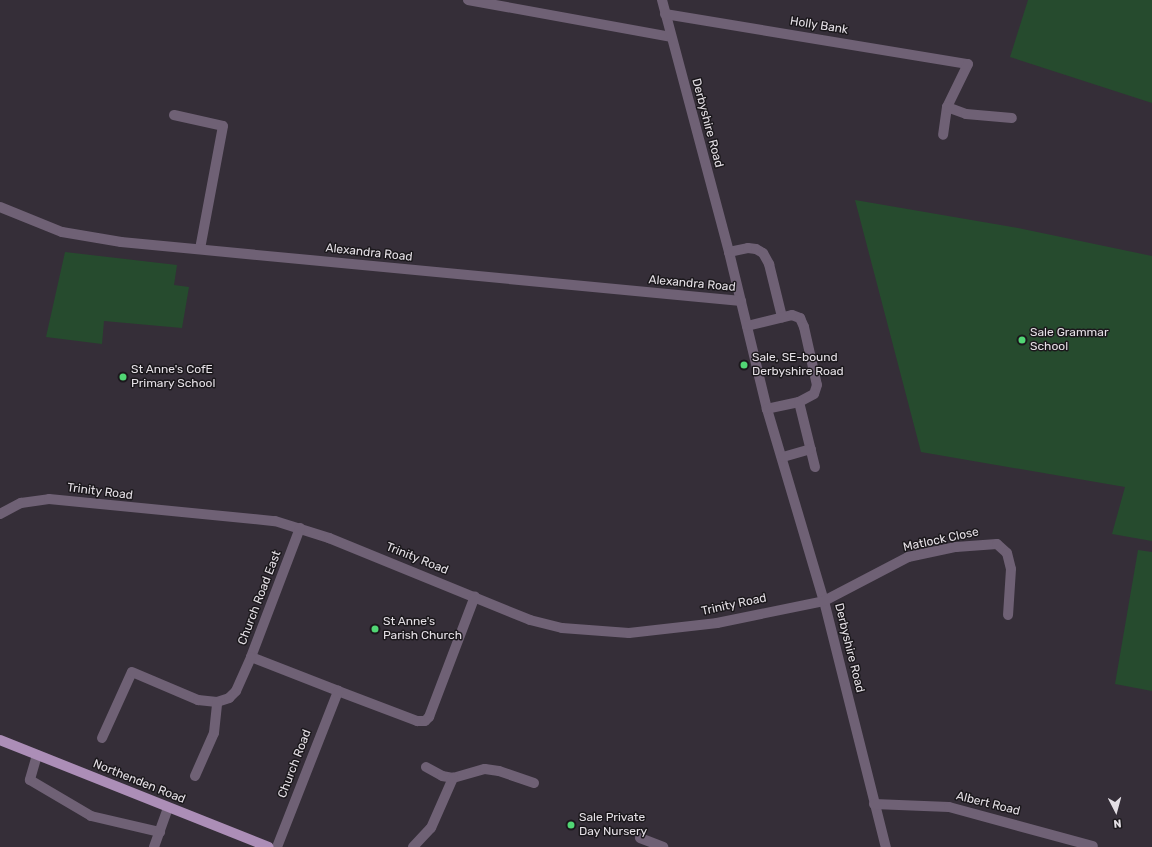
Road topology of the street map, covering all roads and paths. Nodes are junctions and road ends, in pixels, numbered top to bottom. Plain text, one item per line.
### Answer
1 (468, 0) edge
2 (662, 0) edge
3 (665, 14) junction
4 (671, 38) junction
5 (947, 107) junction
6 (174, 115) dead end
7 (1012, 118) dead end
8 (943, 135) dead end
9 (0, 207) edge
10 (200, 249) junction
11 (729, 252) junction
12 (741, 301) junction
13 (782, 317) junction
14 (747, 326) junction
15 (799, 402) junction
16 (767, 409) junction
17 (811, 449) junction
18 (783, 457) junction
19 (815, 467) dead end
20 (0, 514) edge
21 (300, 528) junction
22 (475, 596) junction
23 (824, 600) junction
24 (1008, 615) dead end
25 (251, 657) junction
26 (338, 691) junction
27 (217, 702) junction
28 (102, 738) dead end
29 (0, 740) edge
30 (37, 755) junction
31 (426, 767) dead end
32 (195, 776) dead end
33 (453, 778) junction
34 (534, 783) dead end
35 (874, 804) junction
36 (168, 808) junction
37 (160, 832) junction
38 (640, 838) dead end
39 (1094, 846) edge
40 (154, 847) edge
41 (269, 847) edge
42 (277, 847) edge
43 (413, 847) edge
44 (663, 847) edge
45 (886, 847) edge

1 - 4 street
2 - 3 street, Derbyshire Road
3 - 4 street, Derbyshire Road
3 - 5 street, Holly Bank
4 - 11 street, Derbyshire Road
5 - 7 street
5 - 8 street
6 - 10 street
9 - 10 street, Alexandra Road
10 - 12 street, Alexandra Road
11 - 12 street, Derbyshire Road
11 - 13 street
12 - 14 street, Derbyshire Road
13 - 14 street
13 - 15 street
14 - 16 street, Derbyshire Road
15 - 16 street
15 - 17 street
16 - 18 street, Derbyshire Road
17 - 18 street
17 - 19 street
18 - 23 street, Derbyshire Road
20 - 21 street, Trinity Road
21 - 22 street, Trinity Road
21 - 25 street, Church Road East
22 - 23 street, Trinity Road
22 - 26 street, Church Road East
23 - 24 street, Matlock Close
23 - 35 street, Derbyshire Road
25 - 26 street, Church Road East
25 - 27 street
26 - 42 street, Church Road
27 - 28 street
27 - 32 street
29 - 30 main road, Northenden Road
30 - 36 main road, Northenden Road
30 - 37 street
31 - 33 street
33 - 34 street
33 - 43 street
35 - 39 street, Albert Road
35 - 45 street, Derbyshire Road
36 - 37 street
36 - 41 main road, Northenden Road
37 - 40 street
38 - 44 street

